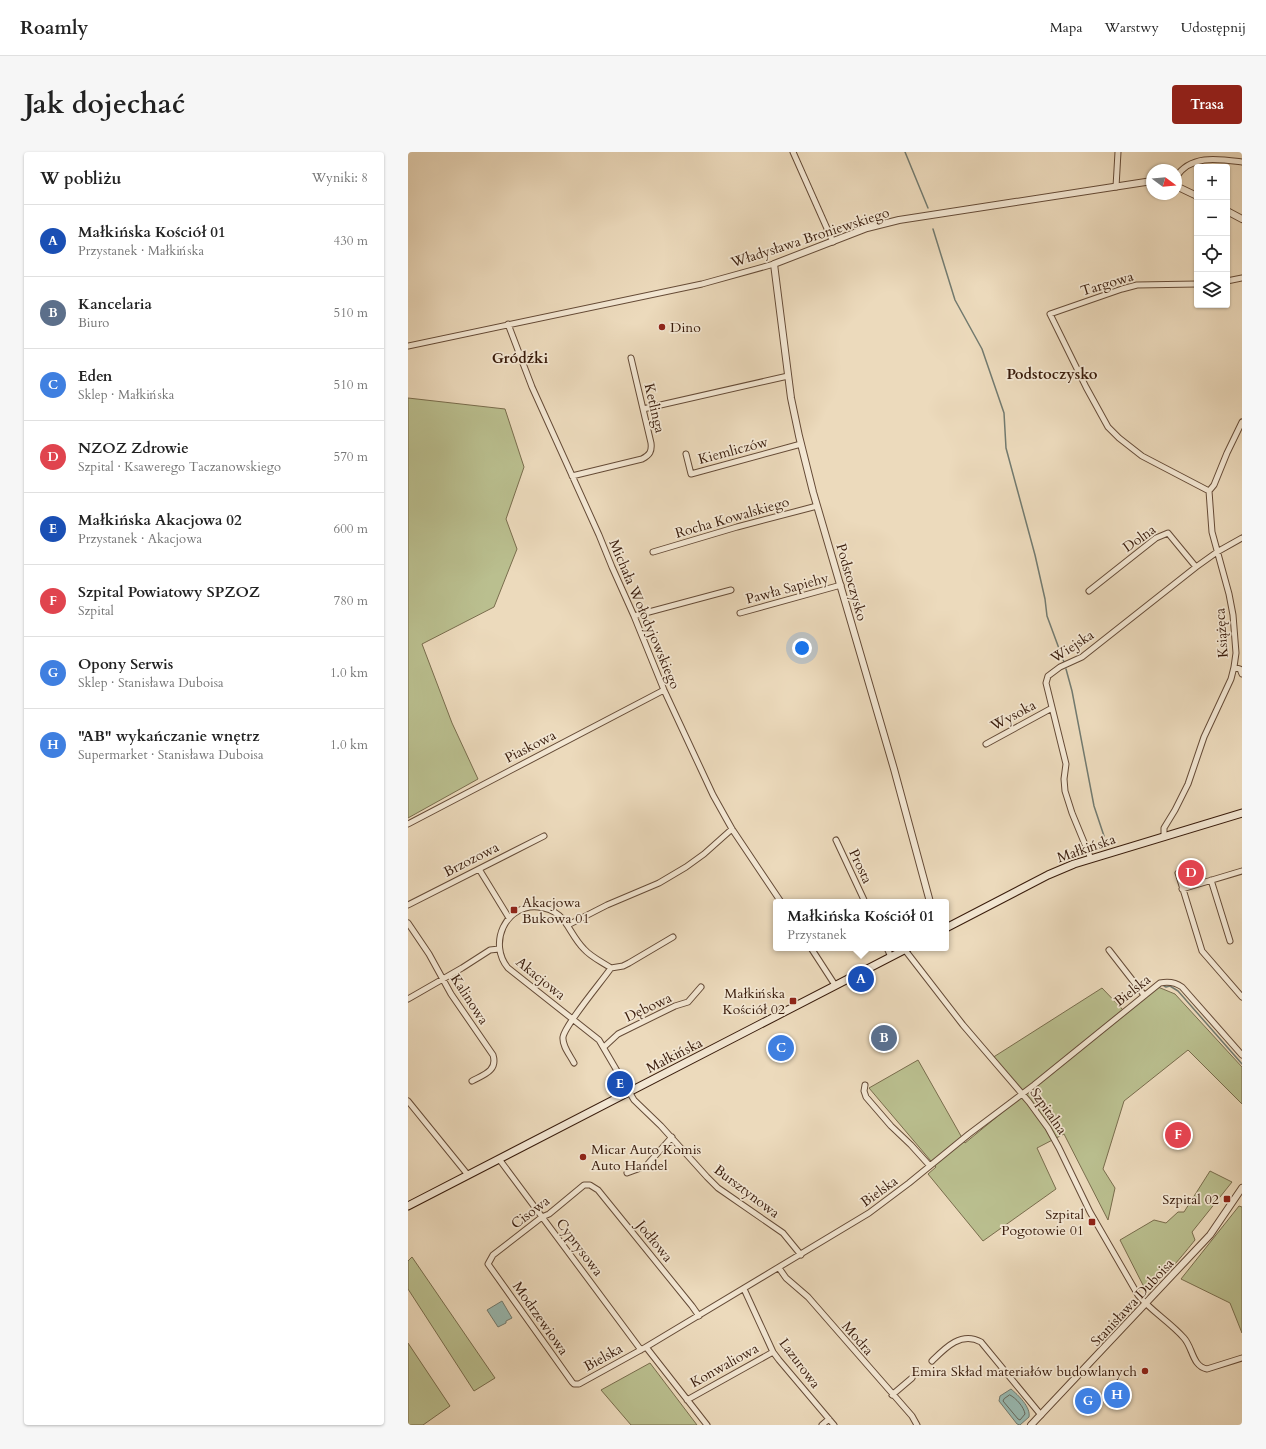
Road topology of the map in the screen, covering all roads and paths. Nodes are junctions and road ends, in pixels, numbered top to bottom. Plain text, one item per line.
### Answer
1 (793, 152) edge
2 (1118, 152) edge
3 (1242, 162) edge
4 (1182, 171) edge
5 (1146, 182) edge
6 (1116, 187) junction
7 (1182, 189) edge
8 (1194, 195) edge
9 (1230, 213) edge
10 (1242, 219) edge
11 (833, 242) junction
12 (774, 264) junction
13 (1242, 278) edge
14 (1230, 280) edge
15 (1194, 284) edge
16 (508, 324) junction
17 (408, 346) edge
18 (632, 358) dead end
19 (788, 376) junction
20 (643, 409) junction
21 (1242, 422) edge
22 (801, 444) junction
23 (686, 454) dead end
24 (572, 476) junction
25 (1209, 491) junction
26 (817, 506) junction
27 (1242, 538) edge
28 (654, 552) dead end
29 (1217, 552) junction
30 (1196, 567) junction
31 (841, 585) junction
32 (731, 590) dead end
33 (1089, 591) dead end
34 (740, 613) dead end
35 (634, 616) junction
36 (1234, 667) junction
37 (1242, 674) edge
38 (664, 690) junction
39 (1052, 708) junction
40 (986, 744) dead end
41 (1242, 812) edge
42 (408, 824) edge
43 (732, 829) junction
44 (544, 836) dead end
45 (1164, 837) junction
46 (836, 840) dead end
47 (1091, 859) junction
48 (479, 869) junction
49 (1242, 871) edge
50 (1178, 873) dead end
51 (1211, 880) junction
52 (1182, 889) junction
53 (779, 899) edge
54 (864, 899) edge
55 (929, 899) edge
56 (408, 905) edge
57 (509, 918) junction
58 (408, 923) edge
59 (568, 925) junction
60 (949, 926) edge
61 (673, 937) dead end
62 (1230, 941) dead end
63 (499, 949) junction
64 (1109, 950) dead end
65 (813, 951) edge
66 (888, 951) edge
67 (903, 951) edge
68 (908, 951) edge
69 (891, 957) junction
70 (612, 968) junction
71 (442, 978) junction
72 (835, 985) junction
73 (701, 987) dead end
74 (1144, 995) junction
75 (1242, 997) edge
76 (408, 999) edge
77 (573, 1019) junction
78 (604, 1047) junction
79 (1242, 1055) edge
80 (574, 1063) dead end
81 (472, 1082) dead end
82 (865, 1086) dead end
83 (629, 1092) junction
84 (1022, 1094) junction
85 (408, 1101) edge
86 (672, 1137) junction
87 (499, 1159) junction
88 (930, 1166) junction
89 (627, 1173) dead end
90 (468, 1175) junction
91 (590, 1185) joint
92 (1242, 1188) edge
93 (408, 1206) edge
94 (542, 1217) junction
95 (801, 1255) junction
96 (488, 1264) joint
97 (779, 1268) junction
98 (744, 1289) junction
99 (1146, 1304) junction
100 (699, 1316) junction
101 (644, 1349) junction
102 (773, 1352) junction
103 (1242, 1358) edge
104 (932, 1361) dead end
105 (912, 1378) dead end
106 (576, 1384) joint
107 (892, 1395) junction
108 (687, 1400) junction
109 (1041, 1415) junction
110 (829, 1419) junction
111 (706, 1425) edge
112 (822, 1425) edge
113 (834, 1425) edge
114 (917, 1425) edge
115 (1031, 1425) edge

1 - 11 street
2 - 6 street
3 - 4 street
5 - 6 street, Władysława Broniewskiego
6 - 11 street, Władysława Broniewskiego
7 - 8 street
9 - 10 street
11 - 12 street, Władysława Broniewskiego
12 - 16 street, Władysława Broniewskiego
12 - 19 street, Podstoczysko
13 - 14 street
15 - 25 street, Targowa
16 - 17 street, Władysława Broniewskiego
16 - 24 street, Michała Wołodyjowskiego
18 - 20 street, Ketlinga
19 - 20 street
19 - 22 street, Podstoczysko
20 - 24 street, Ketlinga
21 - 25 street
22 - 23 street, Kiemliczów
22 - 26 street, Podstoczysko
24 - 35 street, Michała Wołodyjowskiego
25 - 29 street, Książęca
26 - 28 street, Rocha Kowalskiego
26 - 31 street, Podstoczysko
27 - 29 street, Wiejska
29 - 30 street, Wiejska
29 - 36 street, Książęca
30 - 33 street, Dolna
30 - 39 street, Wiejska
31 - 34 street, Pawła Sapiehy
31 - 55 street, Podstoczysko
32 - 35 street
35 - 38 street, Michała Wołodyjowskiego
36 - 37 street
36 - 45 street, Książęca
38 - 42 street, Piaskowa
38 - 43 street, Michała Wołodyjowskiego
39 - 40 street, Wysoka
39 - 47 street, Wiejska
41 - 45 main road, Małkińska
43 - 53 street, Michała Wołodyjowskiego
43 - 59 street
44 - 48 street, Brzozowa
45 - 47 main road, Małkińska
46 - 54 street, Prosta
47 - 60 main road, Małkińska
48 - 56 street, Brzozowa
48 - 57 street
49 - 51 street
50 - 52 street
51 - 52 street
51 - 62 street
52 - 75 street
57 - 59 street
57 - 63 street
58 - 71 street, Kalinowa
59 - 70 street
61 - 70 street
63 - 71 street
63 - 77 street, Akacjowa
64 - 74 street
65 - 72 street
66 - 69 street
67 - 69 main road, Małkińska
68 - 84 street, Szpitalna
69 - 72 main road, Małkińska
70 - 77 street
71 - 76 street
71 - 81 street, Kalinowa
72 - 83 main road, Małkińska
73 - 78 street, Dębowa
74 - 79 street, Bielska
74 - 84 street, Bielska
77 - 78 street, Akacjowa
77 - 80 street
78 - 83 street, Akacjowa
82 - 88 street
83 - 86 street, Bursztynowa
83 - 87 main road, Małkińska
84 - 88 street, Bielska
84 - 99 street, Szpitalna
85 - 90 street
86 - 89 street
86 - 95 street, Bursztynowa
87 - 90 main road, Małkińska
87 - 94 street, Cyprysowa
88 - 95 street, Bielska
90 - 93 main road, Małkińska
91 - 94 street, Cisowa
91 - 100 street, Jodłowa
92 - 99 street, Stanisława Duboisa
94 - 96 street, Cisowa
94 - 101 street, Cyprysowa
95 - 97 street, Bielska
96 - 106 street, Modrzewiowa
97 - 98 street, Bielska
97 - 107 street, Modra
98 - 100 street, Bielska
98 - 102 street, Lazurowa
99 - 103 street, Szpitalna
99 - 109 street, Stanisława Duboisa
100 - 101 street, Bielska
101 - 106 street, Bielska
101 - 108 street, Cyprysowa
102 - 108 street, Konwaliowa
102 - 110 street, Lazurowa
104 - 109 street
105 - 107 street
107 - 114 street, Modra
108 - 111 street, Cyprysowa
109 - 115 street, Stanisława Duboisa
110 - 112 street
110 - 113 street, Lazurowa

